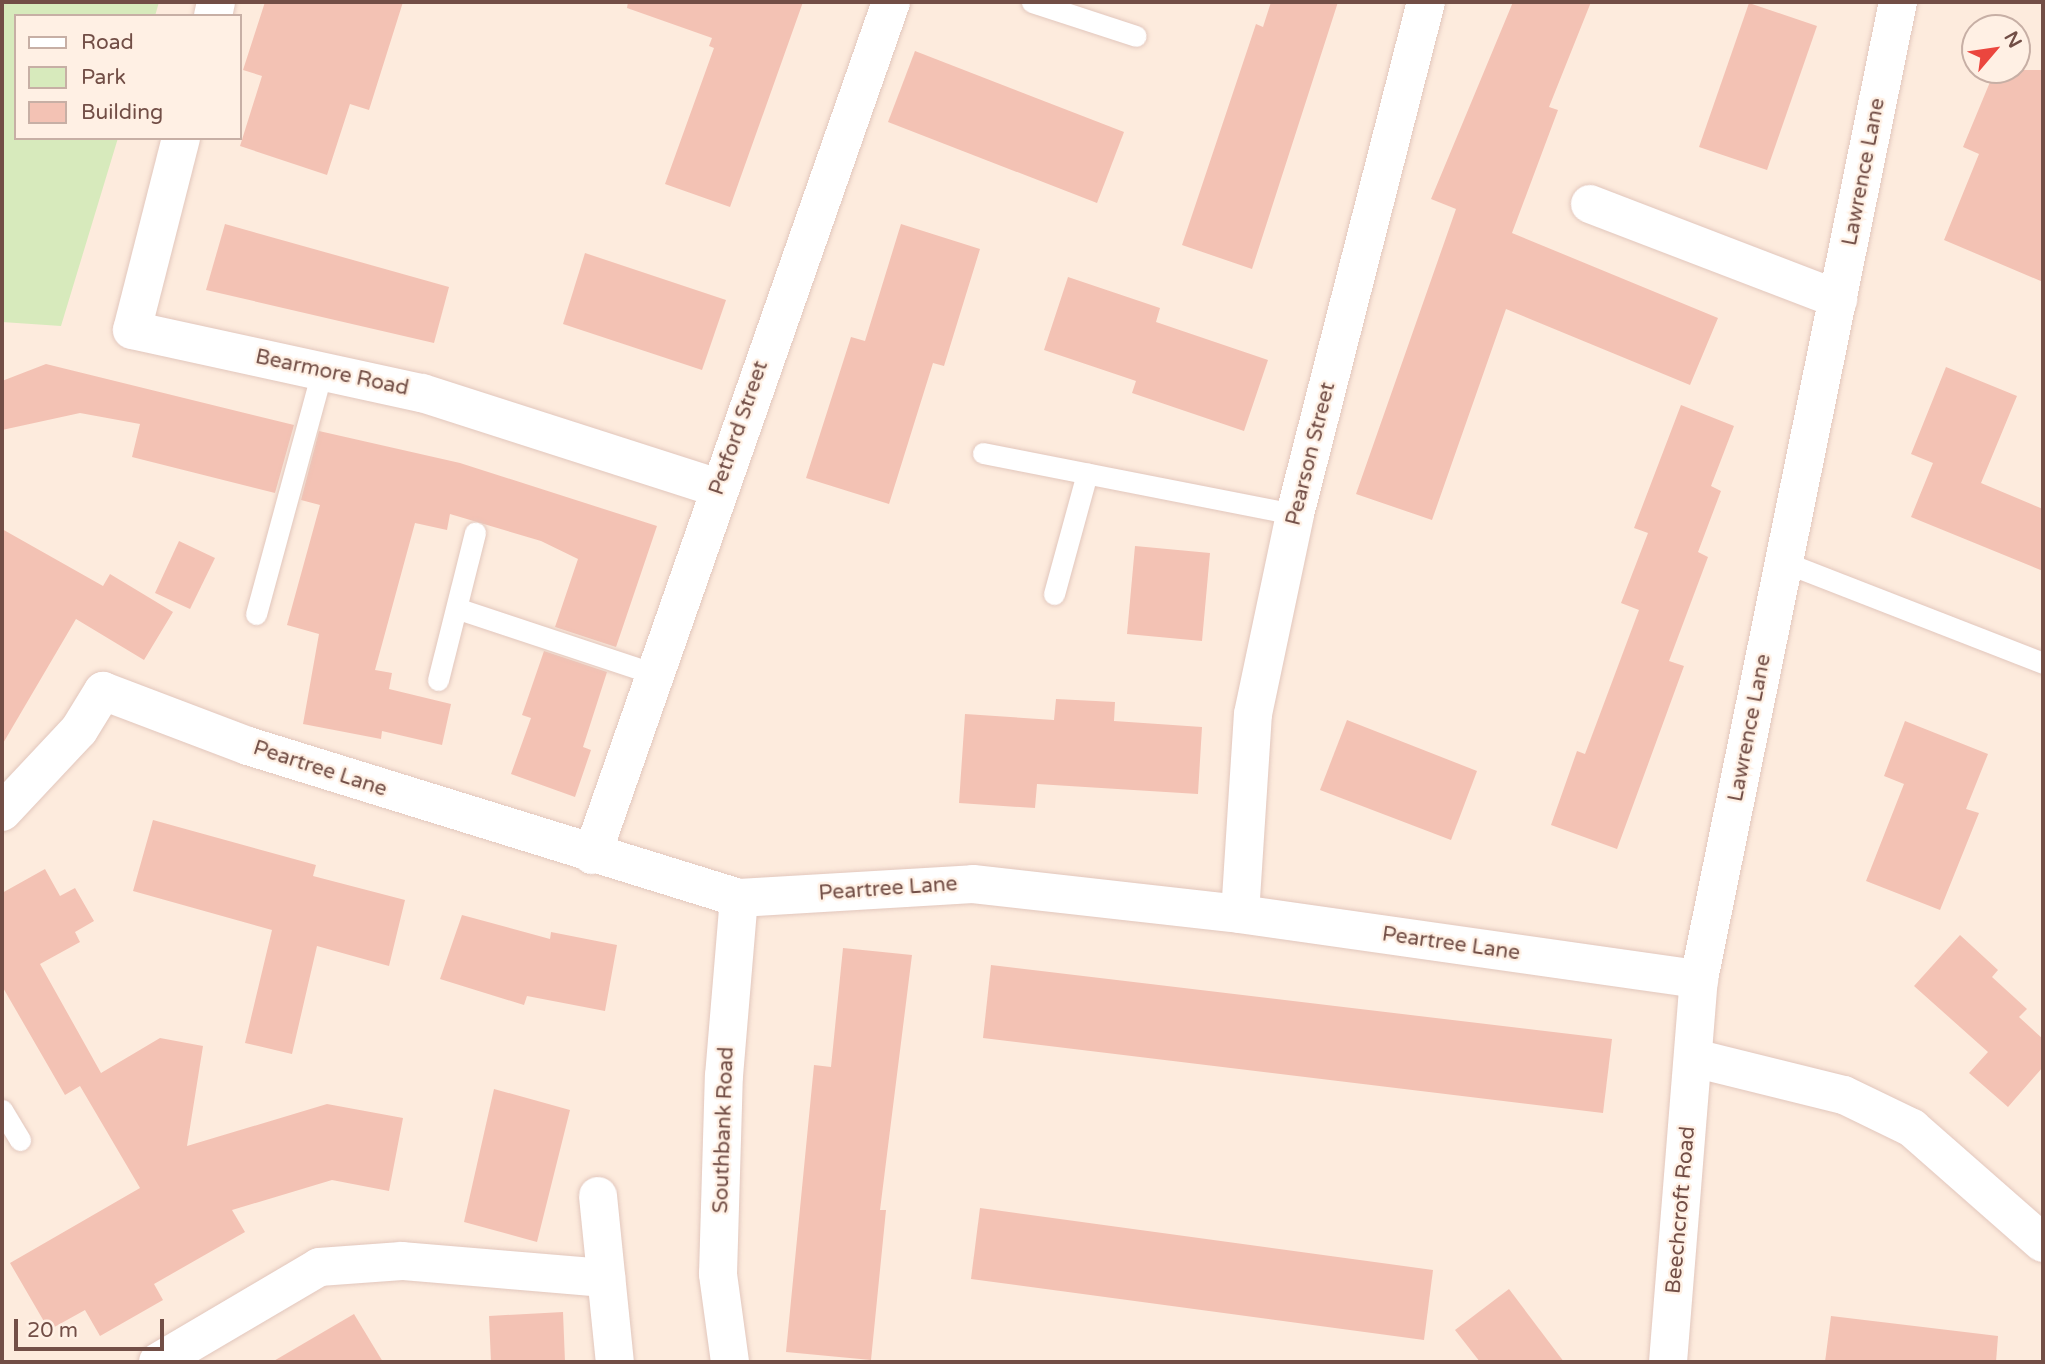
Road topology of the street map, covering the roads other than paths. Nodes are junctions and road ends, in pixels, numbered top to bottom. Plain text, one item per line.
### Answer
1 (891, 2) edge
2 (1032, 2) edge
3 (1426, 2) edge
4 (1898, 2) edge
5 (1136, 36) dead end
6 (180, 140) edge
7 (1590, 204) dead end
8 (1838, 299) junction
9 (322, 371) junction
10 (983, 453) dead end
11 (1087, 473) junction
12 (718, 488) junction
13 (1295, 514) junction
14 (475, 533) dead end
15 (1784, 562) junction
16 (1054, 594) dead end
17 (459, 609) junction
18 (256, 614) dead end
19 (2043, 663) edge
20 (654, 674) junction
21 (438, 680) dead end
22 (2, 812) edge
23 (592, 855) junction
24 (739, 898) junction
25 (1240, 914) junction
26 (1699, 979) junction
27 (1694, 1058) junction
28 (2, 1110) edge
29 (20, 1140) dead end
30 (598, 1196) dead end
31 (2043, 1243) edge
32 (606, 1278) junction
33 (158, 1362) edge
34 (615, 1362) edge
35 (730, 1362) edge
36 (1668, 1362) edge

1 - 12 street, Petford Street
2 - 5 lane
3 - 13 street, Pearson Street
4 - 8 street, Lawrence Lane
6 - 9 street, Bearmore Road
7 - 8 street
8 - 15 street, Lawrence Lane
9 - 12 street, Bearmore Road
9 - 18 lane
10 - 11 lane
11 - 13 lane
11 - 16 lane
12 - 20 street, Petford Street
13 - 25 street, Pearson Street
14 - 17 lane
15 - 19 lane
15 - 26 street, Lawrence Lane
17 - 20 lane
17 - 21 lane
20 - 23 street, Petford Street
22 - 23 street, Peartree Lane
23 - 24 street, Peartree Lane
24 - 25 street, Peartree Lane
24 - 35 street, Southbank Road
25 - 26 street, Peartree Lane
26 - 27 street, Lawrence Lane
27 - 31 street
27 - 36 street, Beechcroft Road
28 - 29 lane
30 - 32 street
32 - 33 street
32 - 34 street

